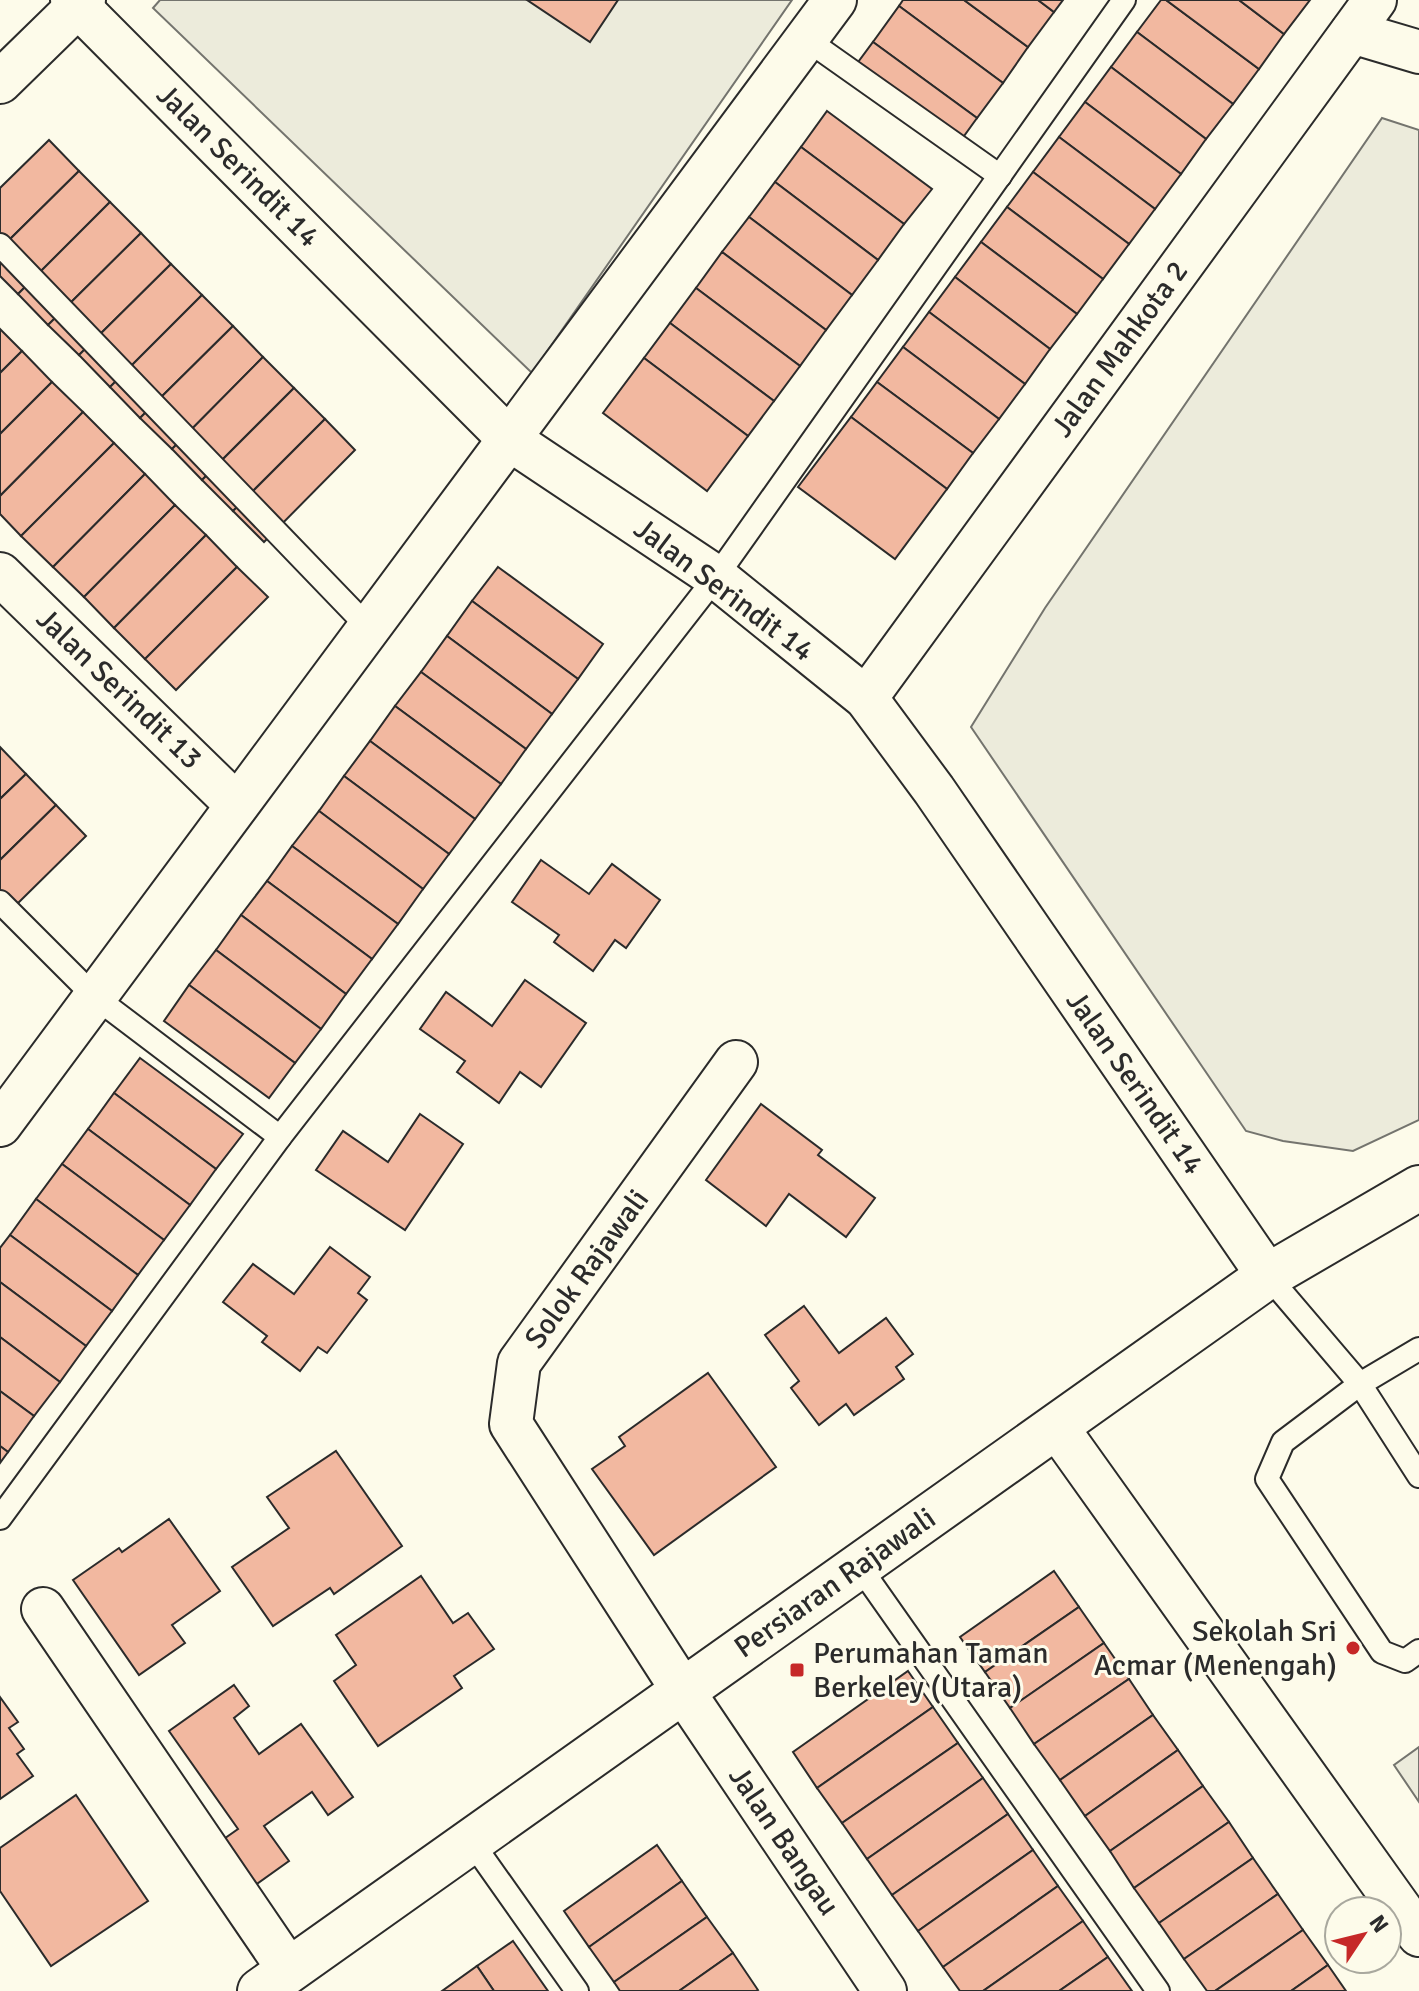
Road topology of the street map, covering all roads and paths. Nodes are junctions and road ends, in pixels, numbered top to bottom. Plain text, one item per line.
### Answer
1 (835, 0) edge
2 (1124, 0) edge
3 (78, 2) edge
4 (1363, 16) edge
5 (806, 39) junction
6 (1419, 52) edge
7 (0, 82) edge
8 (1000, 176) junction
9 (0, 245) edge
10 (509, 439) junction
11 (0, 574) edge
12 (716, 577) junction
13 (369, 628) junction
14 (866, 698) junction
15 (237, 805) junction
16 (0, 902) edge
17 (95, 997) junction
18 (736, 1062) dead end
19 (0, 1125) edge
20 (280, 1137) junction
21 (1419, 1188) edge
22 (1268, 1276) junction
23 (1419, 1349) edge
24 (1360, 1384) junction
25 (1056, 1426) junction
26 (1419, 1476) edge
27 (0, 1518) edge
28 (859, 1566) junction
29 (43, 1609) dead end
30 (1419, 1651) edge
31 (683, 1691) junction
32 (471, 1841) junction
33 (1419, 1935) edge
34 (275, 1981) edge
35 (577, 1991) edge
36 (885, 1991) edge
37 (1158, 1991) edge

1 - 5 street
2 - 8 lane
3 - 7 street
3 - 10 street, Jalan Serindit 14
4 - 6 street
4 - 14 street, Jalan Mahkota 2
5 - 8 lane
5 - 10 street
8 - 12 lane
9 - 13 lane
10 - 12 street, Jalan Serindit 14
10 - 13 street
11 - 15 street, Jalan Serindit 13
12 - 14 street, Jalan Serindit 14
12 - 20 lane
13 - 15 street
14 - 22 street, Jalan Serindit 14
15 - 17 street
16 - 17 lane
17 - 19 street
17 - 20 lane
18 - 31 street, Solok Rajawali
20 - 27 lane
21 - 22 street, Persiaran Rajawali
22 - 24 lane
22 - 25 street, Persiaran Rajawali
23 - 24 lane
24 - 26 lane
24 - 30 lane
25 - 28 street, Persiaran Rajawali
25 - 33 street
28 - 31 street, Persiaran Rajawali
28 - 37 lane
29 - 34 street
31 - 32 street, Persiaran Rajawali
31 - 36 street, Jalan Bangau
32 - 34 street, Persiaran Rajawali
32 - 35 lane

